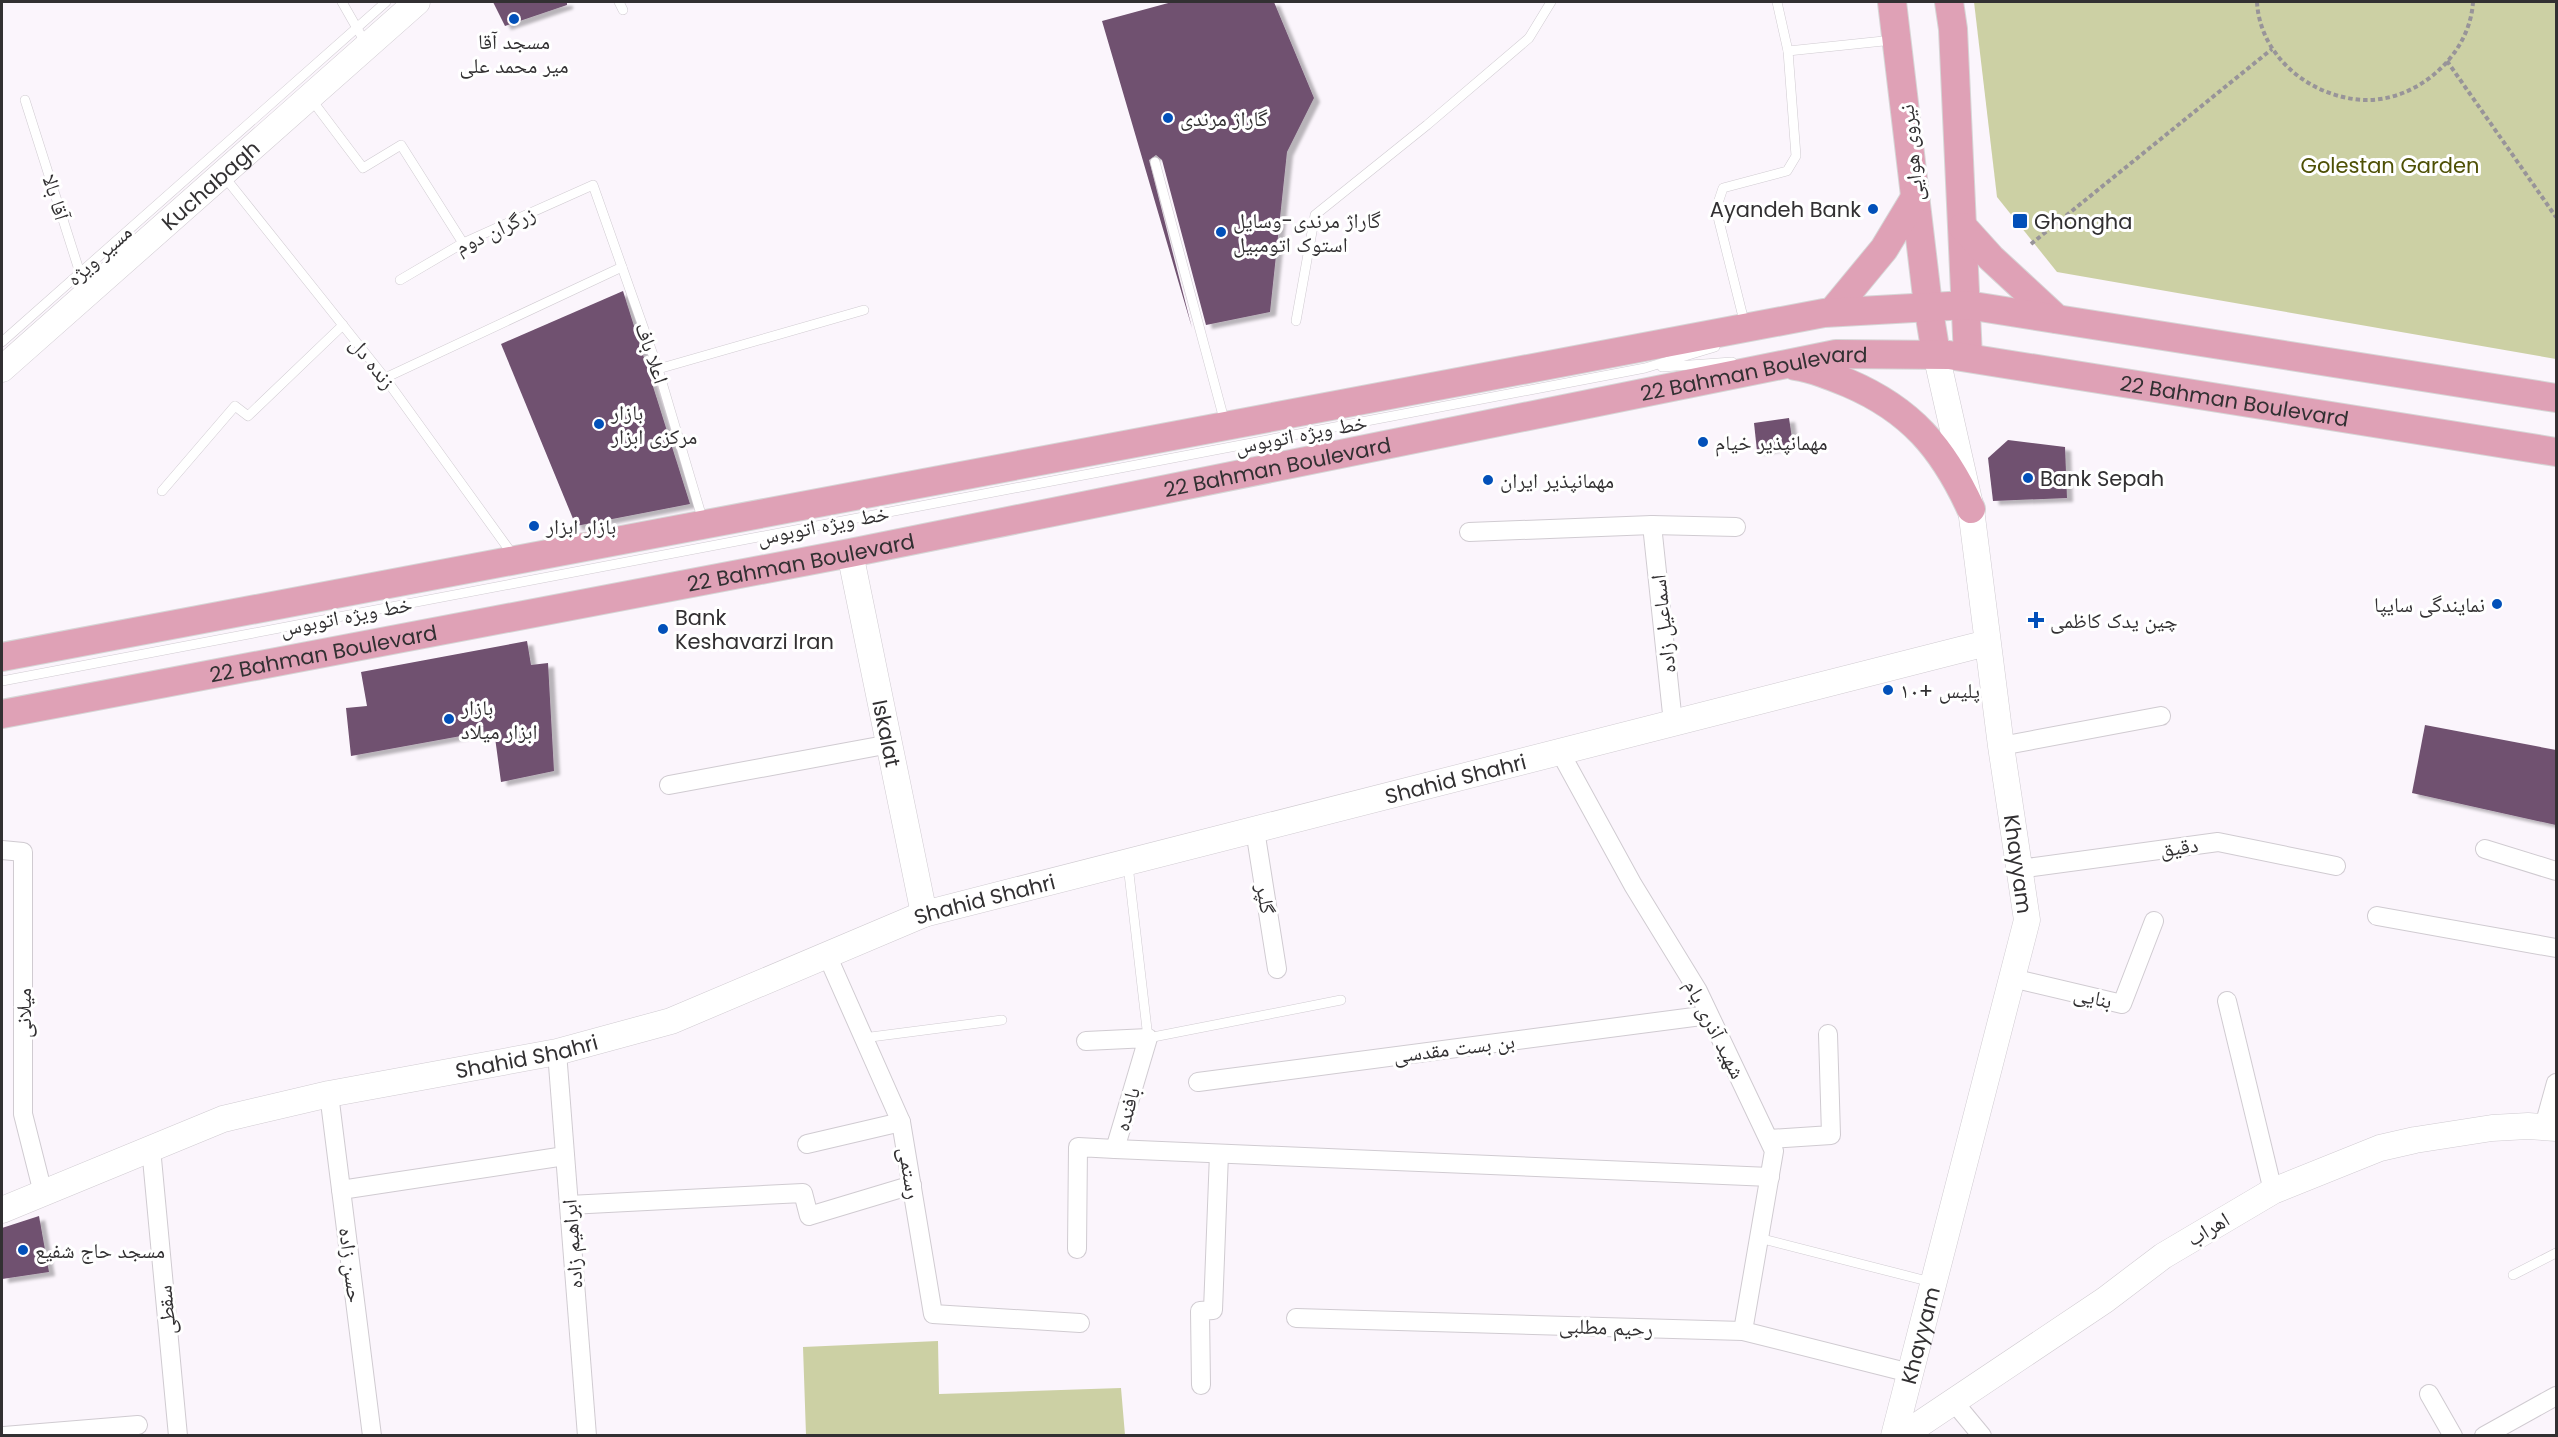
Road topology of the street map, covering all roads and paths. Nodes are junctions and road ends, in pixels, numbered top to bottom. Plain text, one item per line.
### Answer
1 (342, 2) edge
2 (386, 2) edge
3 (417, 2) edge
4 (1551, 2) edge
5 (1777, 2) edge
6 (1892, 2) edge
7 (1949, 2) edge
8 (2257, 2) edge
9 (2474, 2) edge
10 (361, 36) junction
11 (1898, 39) junction
12 (2272, 49) junction
13 (1788, 51) junction
14 (2447, 62) junction
15 (308, 96) junction
16 (25, 100) dead end
17 (1155, 162) dead end
18 (222, 173) junction
19 (593, 185) joint
20 (1916, 196) junction
21 (2556, 218) edge
22 (1963, 227) junction
23 (463, 243) junction
24 (2031, 244) dead end
25 (622, 267) junction
26 (400, 280) dead end
27 (83, 283) junction
28 (1928, 305) junction
29 (1967, 305) junction
30 (864, 310) dead end
31 (1828, 313) junction
32 (2057, 319) junction
33 (1296, 321) dead end
34 (343, 325) junction
35 (1734, 338) junction
36 (2, 342) edge
37 (1836, 354) junction
38 (1936, 354) junction
39 (1968, 357) junction
40 (1740, 361) dead end
41 (1752, 361) dead end
42 (2, 364) edge
43 (1784, 365) junction
44 (1645, 368) junction
45 (658, 369) junction
46 (385, 378) junction
47 (2556, 398) edge
48 (1226, 426) junction
49 (2556, 452) edge
50 (162, 491) dead end
51 (1971, 509) junction
52 (704, 524) junction
53 (1652, 525) junction
54 (1736, 527) dead end
55 (1469, 532) dead end
56 (850, 553) junction
57 (516, 559) junction
58 (1987, 643) junction
59 (2, 657) edge
60 (2, 681) edge
61 (2, 714) edge
62 (2161, 716) dead end
63 (1673, 723) junction
64 (890, 744) junction
65 (2001, 746) junction
66 (1560, 752) junction
67 (669, 785) dead end
68 (1256, 830) junction
69 (2485, 849) dead end
70 (2, 850) edge
71 (1128, 862) junction
72 (2336, 866) dead end
73 (2019, 869) junction
74 (2556, 871) edge
75 (924, 914) junction
76 (2377, 916) dead end
77 (2154, 921) dead end
78 (2556, 948) edge
79 (827, 955) junction
80 (1277, 969) dead end
81 (2012, 978) junction
82 (1341, 1000) dead end
83 (2227, 1001) dead end
84 (1709, 1015) junction
85 (1002, 1020) dead end
86 (1828, 1034) dead end
87 (863, 1038) junction
88 (1148, 1038) junction
89 (1086, 1041) dead end
90 (557, 1052) junction
91 (1198, 1082) dead end
92 (2556, 1083) edge
93 (329, 1094) junction
94 (901, 1122) junction
95 (2550, 1127) edge
96 (1769, 1140) junction
97 (807, 1144) dead end
98 (152, 1148) junction
99 (1115, 1149) junction
100 (1219, 1154) junction
101 (565, 1156) junction
102 (1770, 1177) junction
103 (912, 1185) junction
104 (341, 1190) junction
105 (2273, 1191) junction
106 (43, 1193) junction
107 (569, 1205) junction
108 (2, 1210) edge
109 (1759, 1238) junction
110 (1077, 1249) dead end
111 (2556, 1253) edge
112 (2513, 1275) dead end
113 (1933, 1282) junction
114 (1296, 1318) dead end
115 (1080, 1323) dead end
116 (1743, 1331) junction
117 (1910, 1373) junction
118 (1201, 1385) dead end
119 (2429, 1394) dead end
120 (2556, 1396) edge
121 (1953, 1401) junction
122 (138, 1425) dead end
123 (4, 1436) edge
124 (178, 1436) edge
125 (372, 1436) edge
126 (587, 1436) edge
127 (1894, 1436) edge
128 (1902, 1436) edge
129 (1982, 1436) edge
130 (2453, 1436) edge
131 (2484, 1436) edge

1 - 10 lane
2 - 10 lane, مسیر ویژه
3 - 10 main road, Kuchabagh
4 - 33 lane
5 - 13 lane
6 - 11 main road, نیروی هوایی
7 - 22 main road
8 - 12 path
9 - 14 path
10 - 15 main road, Kuchabagh
10 - 27 lane, مسیر ویژه
11 - 13 lane
11 - 20 main road, نیروی هوایی
12 - 14 path
12 - 24 path
13 - 35 lane
14 - 21 path
15 - 18 main road, Kuchabagh
15 - 23 lane
16 - 27 lane, آقا بالا
17 - 48 lane
18 - 27 main road, Kuchabagh
18 - 34 lane, زنده دل
19 - 23 lane, زرگران دوم
19 - 25 lane, اعلا باف
20 - 28 main road, نیروی هوایی
20 - 31 main road
22 - 29 main road
22 - 32 main road
23 - 26 lane, زرگران دوم
25 - 45 lane, اعلا باف
25 - 46 lane
27 - 36 lane, مسیر ویژه
27 - 42 main road, Kuchabagh
28 - 29 main road
28 - 31 main road
28 - 38 main road, نیروی هوایی
29 - 32 main road
29 - 39 main road
30 - 45 lane
31 - 35 main road
32 - 47 main road
34 - 46 lane, زنده دل
34 - 50 lane
35 - 44 lane
35 - 48 main road
37 - 38 main road, 22 Bahman Boulevard
37 - 41 lane
37 - 43 main road, 22 Bahman Boulevard
38 - 39 main road, 22 Bahman Boulevard
38 - 51 main road, Khayyam
39 - 49 main road, 22 Bahman Boulevard
40 - 44 lane
43 - 51 main road
43 - 56 main road, 22 Bahman Boulevard
44 - 60 lane, خط ویژه اتوبوس
45 - 52 lane, اعلا باف
46 - 57 lane, زنده دل
48 - 52 main road
51 - 58 main road, Khayyam
52 - 57 main road
53 - 54 street
53 - 55 street
53 - 63 street, اسماعیل زاده
56 - 61 main road, 22 Bahman Boulevard
56 - 64 main road, Iskalat
57 - 59 main road
58 - 63 main road, Shahid Shahri
58 - 65 main road, Khayyam
62 - 65 street
63 - 66 main road, Shahid Shahri
64 - 67 street
64 - 75 main road, Iskalat
65 - 73 main road, Khayyam
66 - 68 main road, Shahid Shahri
66 - 84 street, شهید آذری یام
68 - 71 main road, Shahid Shahri
68 - 80 street, گلپر
69 - 74 street
70 - 106 street, میلانی
71 - 75 main road, Shahid Shahri
71 - 88 lane, بافنده
72 - 73 street, دقیق
73 - 81 main road, Khayyam
75 - 79 main road, Shahid Shahri
76 - 78 street
77 - 81 street, بنایی
79 - 87 street, رستمی
79 - 90 main road, Shahid Shahri
81 - 113 main road, Khayyam
82 - 88 lane
83 - 105 street
84 - 91 street, بن بست مقدسی
84 - 96 street, شهید آذری یام
85 - 87 lane
86 - 96 street
87 - 94 street, رستمی
88 - 89 street
88 - 99 street, بافنده
90 - 93 main road, Shahid Shahri
90 - 101 street, ابراهیم زاده
92 - 95 street
93 - 98 main road, Shahid Shahri
93 - 104 street, حسن زاده
94 - 97 street
94 - 103 street, رستمی
95 - 105 main road, اهراب
96 - 102 street, شهید آذری یام
98 - 106 main road, Shahid Shahri
98 - 124 street, سقطی
99 - 100 street
99 - 110 street, بافنده
100 - 102 street
100 - 118 street
101 - 104 street
101 - 107 street, ابراهیم زاده
102 - 109 street, شهید آذری یام
103 - 107 street
103 - 115 street, رستمی
104 - 125 street, حسن زاده
105 - 121 main road, اهراب
106 - 108 main road, Shahid Shahri
107 - 126 street, ابراهیم زاده
109 - 113 lane
109 - 116 street, شهید آذری یام
111 - 112 lane
113 - 117 main road, Khayyam
114 - 116 street, رحیم مطلبی
116 - 117 street, رحیم مطلبی
117 - 127 main road, Khayyam
119 - 130 street
120 - 131 street
121 - 128 main road, اهراب
121 - 129 street
122 - 123 street

